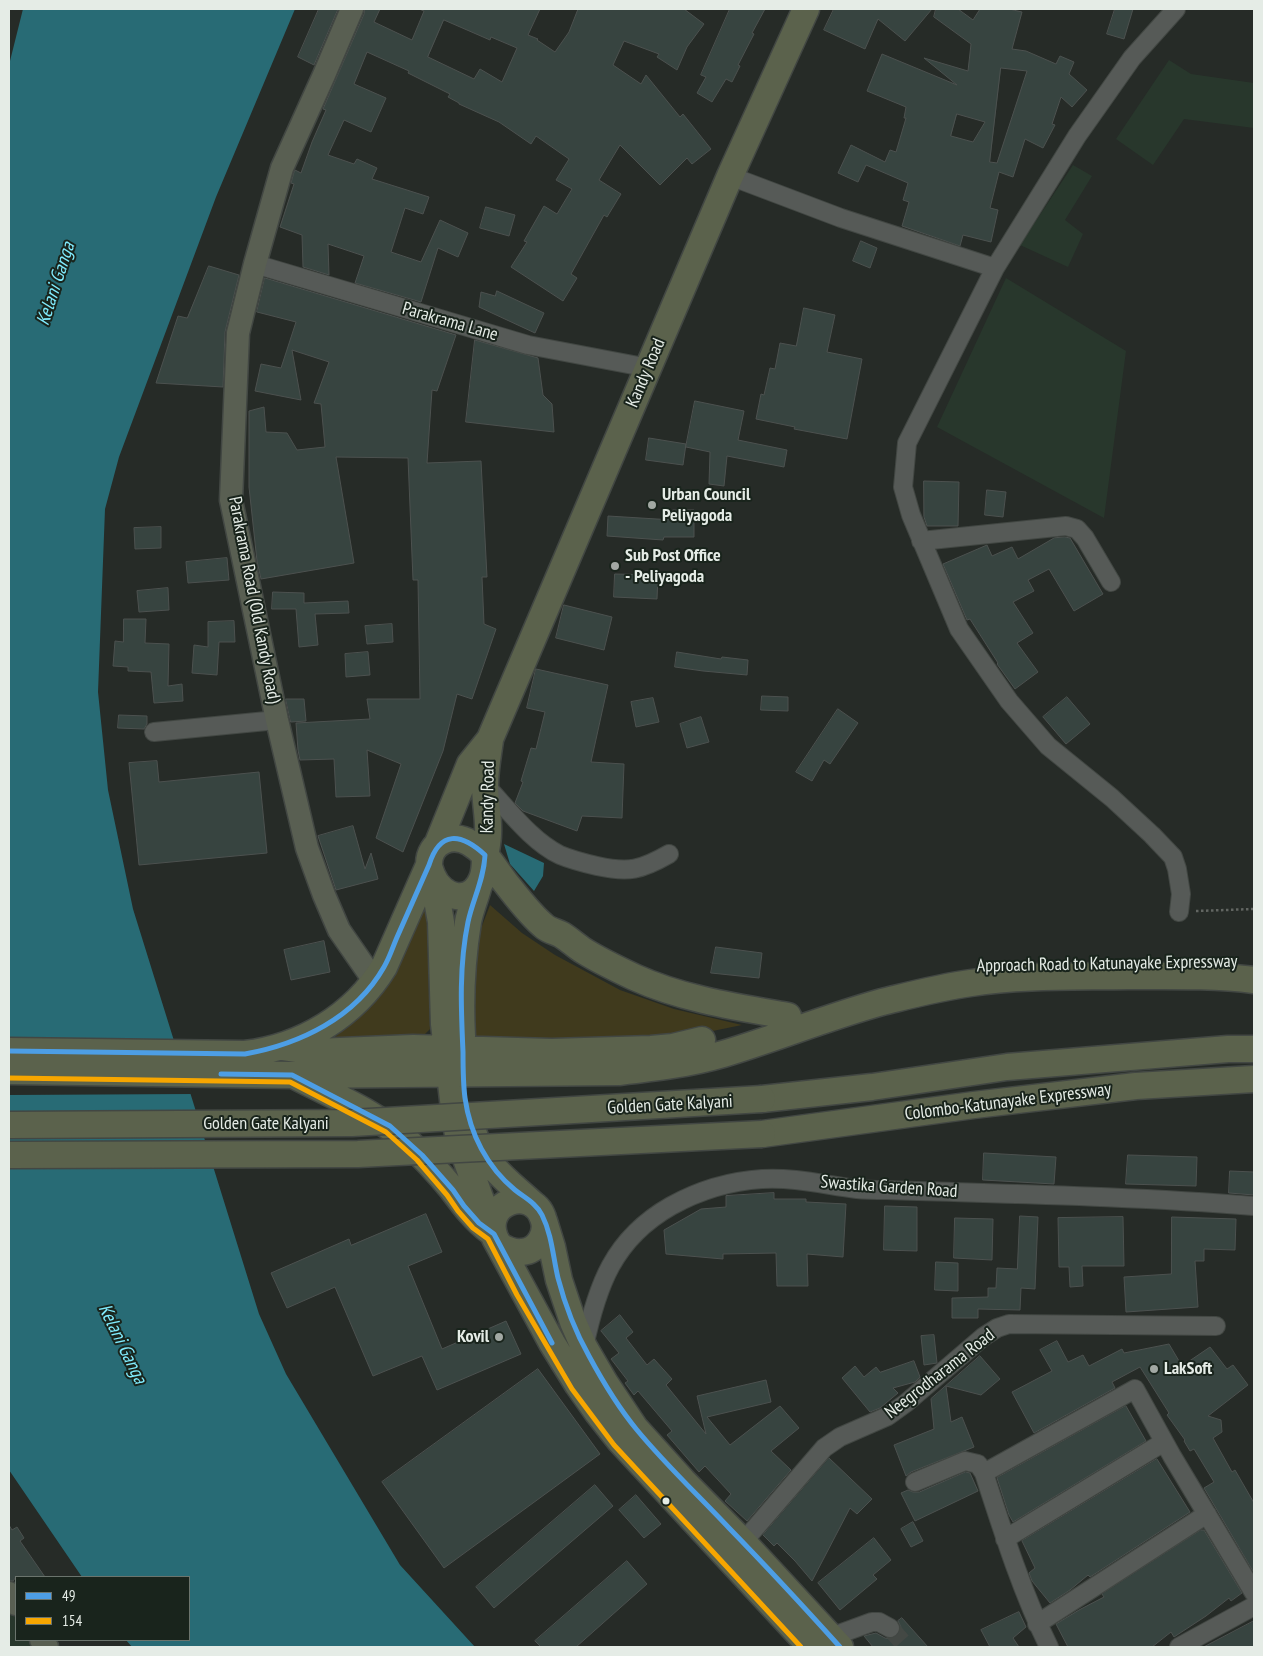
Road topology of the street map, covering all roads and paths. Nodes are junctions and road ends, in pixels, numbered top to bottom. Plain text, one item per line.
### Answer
1 (352, 9) edge
2 (806, 9) edge
3 (1176, 9) edge
4 (730, 176) junction
5 (254, 264) junction
6 (995, 268) junction
7 (648, 368) junction
8 (921, 541) junction
9 (1111, 582) dead end
10 (277, 720) junction
11 (154, 732) dead end
12 (490, 739) junction
13 (485, 785) junction
14 (669, 854) dead end
15 (486, 855) junction
16 (434, 862) junction
17 (478, 888) junction
18 (1254, 909) edge
19 (1180, 912) joint
20 (1254, 961) edge
21 (1254, 980) edge
22 (375, 982) junction
23 (788, 1016) junction
24 (282, 1047) junction
25 (1254, 1049) edge
26 (9, 1051) edge
27 (216, 1064) junction
28 (9, 1071) edge
29 (292, 1075) junction
30 (1254, 1079) edge
31 (762, 1099) joint
32 (9, 1125) edge
33 (762, 1134) joint
34 (9, 1155) edge
35 (1254, 1206) edge
36 (540, 1214) junction
37 (497, 1240) junction
38 (1216, 1326) dead end
39 (584, 1347) junction
40 (1164, 1442) junction
41 (984, 1473) junction
42 (916, 1482) dead end
43 (1207, 1514) junction
44 (1005, 1539) junction
45 (743, 1542) junction
46 (1254, 1593) edge
47 (1254, 1606) edge
48 (1037, 1624) junction
49 (890, 1628) tunnel mouth
50 (827, 1644) edge
51 (1049, 1647) edge
52 (1179, 1647) edge

1 - 5 main road, Parakrama Road (Old Kandy Road)
2 - 4 highway, Kandy Road
3 - 6 street
4 - 6 street
4 - 7 highway, Kandy Road
5 - 7 street, Parakrama Lane
5 - 10 main road, Parakrama Road (Old Kandy Road)
6 - 8 street
7 - 12 highway, Kandy Road
8 - 9 street
8 - 19 street
10 - 11 street
10 - 22 main road, Parakrama Road (Old Kandy Road)
12 - 13 highway, Kandy Road
12 - 16 highway, Kandy Road
13 - 14 street
13 - 15 highway, Kandy Road
15 - 16 highway
15 - 17 highway
15 - 23 highway
16 - 17 highway
16 - 22 highway, Kandy Road
16 - 37 highway
17 - 36 highway
18 - 19 path
20 - 23 highway, Approach Road to Katunayake Expressway
21 - 29 highway, Approach Road to Katunayake Expressway
22 - 24 highway, Kandy Road
23 - 24 highway, Approach Road to Katunayake Expressway
24 - 27 highway
25 - 31 highway, Colombo-Katunayake Expressway
26 - 27 highway
27 - 28 highway
27 - 29 highway, Approach Road to Katunayake Expressway
29 - 37 highway
30 - 33 highway, Colombo-Katunayake Expressway
31 - 32 highway, Golden Gate Kalyani, bridge
33 - 34 highway, Golden Gate Kalyani, bridge
35 - 39 street, Swastika Garden Road
36 - 37 highway
36 - 37 highway
36 - 39 highway
37 - 50 highway
38 - 45 street, Neegrodharama Road
39 - 45 highway
40 - 41 street
40 - 43 street
40 - 44 street
41 - 42 street
41 - 44 street
43 - 46 street
43 - 48 street
44 - 48 street
45 - 50 highway
47 - 52 street
48 - 51 street
49 - 50 street

